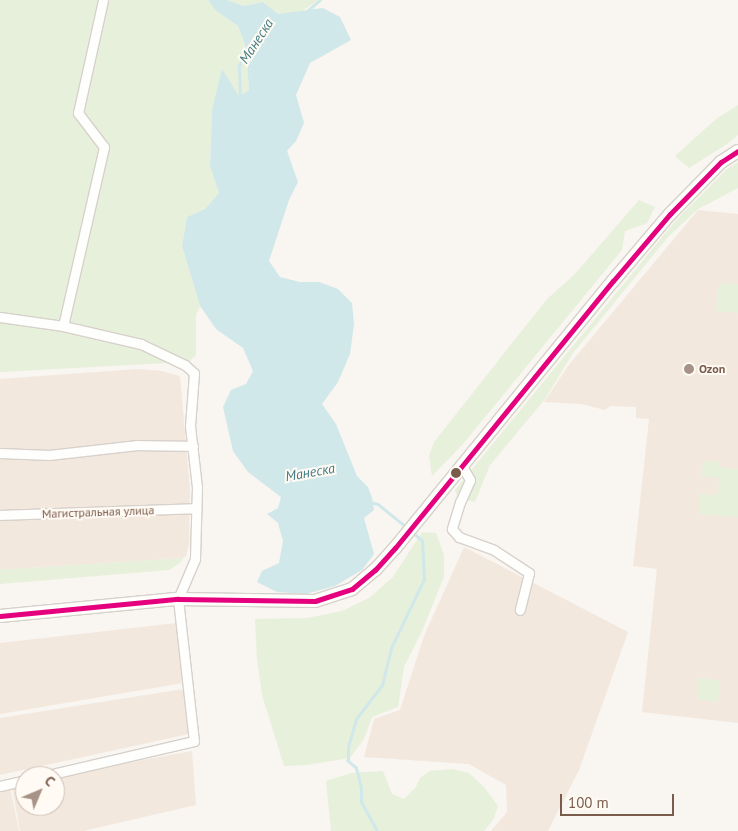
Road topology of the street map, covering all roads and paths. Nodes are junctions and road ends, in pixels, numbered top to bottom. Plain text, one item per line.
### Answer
1 (103, 0) edge
2 (738, 151) edge
3 (0, 317) edge
4 (63, 326) junction
5 (192, 446) junction
6 (0, 453) edge
7 (462, 466) junction
8 (196, 508) junction
9 (0, 515) edge
10 (178, 600) junction
11 (520, 610) dead end
12 (0, 616) edge
13 (65, 771) edge
14 (15, 782) edge
15 (0, 786) edge

1 - 4 street
2 - 7 main road
3 - 4 street
4 - 5 street
5 - 6 street
5 - 8 street
7 - 10 main road
7 - 11 street
8 - 9 street, Магистральная улица
8 - 10 street
10 - 12 main road
10 - 13 street
14 - 15 street

